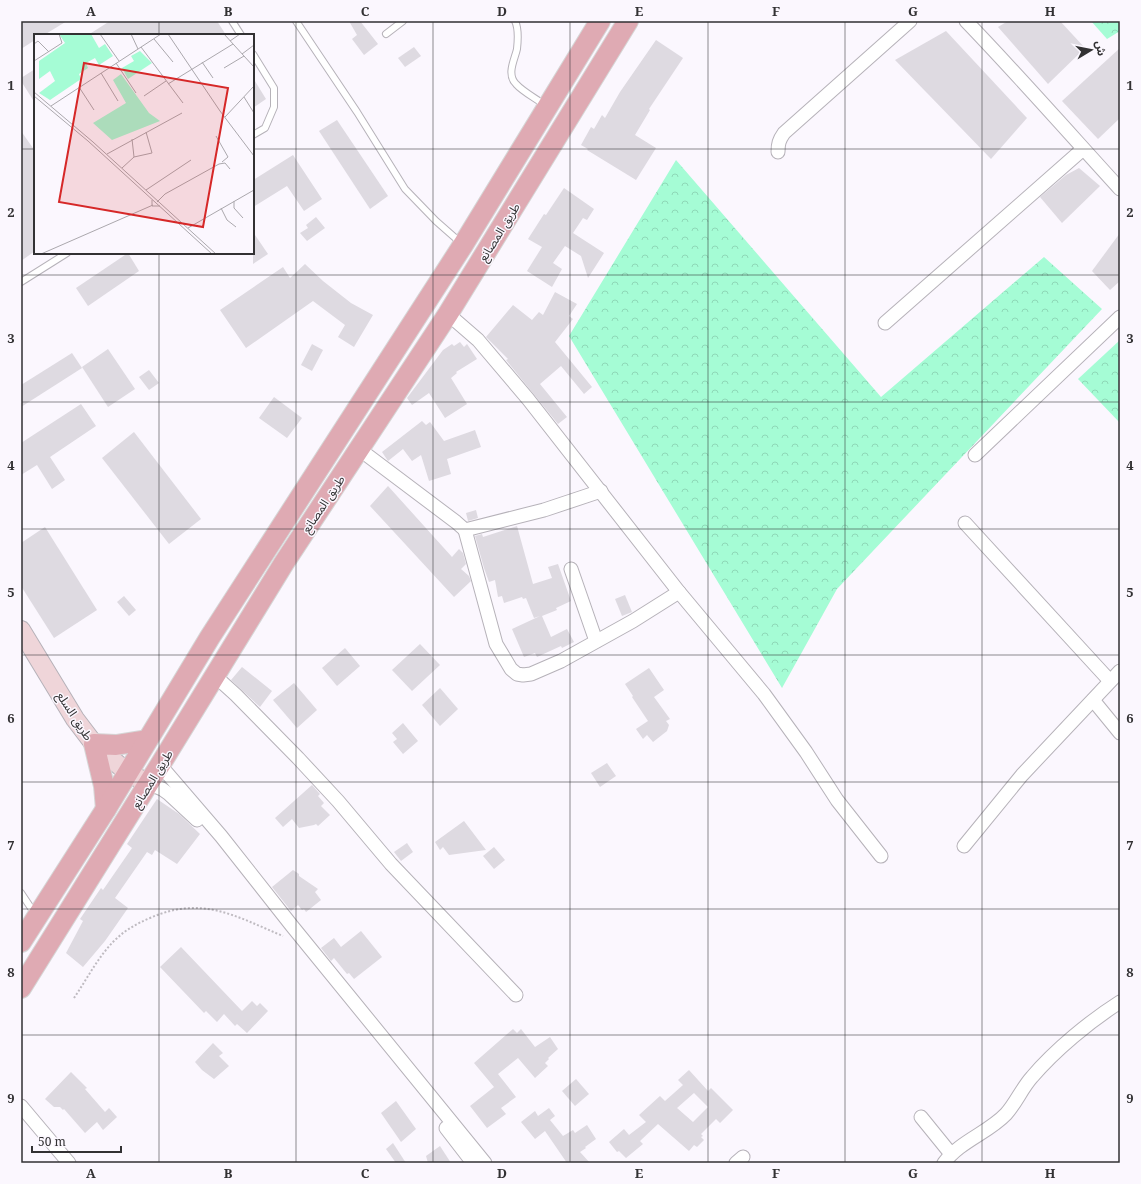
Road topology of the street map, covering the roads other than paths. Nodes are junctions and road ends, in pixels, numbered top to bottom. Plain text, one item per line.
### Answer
1 (232, 21) edge
2 (296, 21) edge
3 (403, 21) edge
4 (515, 21) edge
5 (600, 21) edge
6 (628, 21) edge
7 (910, 21) edge
8 (966, 21) edge
9 (240, 34) edge
10 (386, 34) dead end
11 (254, 56) edge
12 (548, 107) junction
13 (254, 134) edge
14 (1083, 149) junction
15 (778, 152) dead end
16 (1120, 189) edge
17 (463, 245) junction
18 (65, 254) edge
19 (21, 282) edge
20 (448, 314) junction
21 (1120, 317) edge
22 (885, 323) dead end
23 (359, 449) junction
24 (975, 455) dead end
25 (601, 491) junction
26 (965, 523) dead end
27 (465, 530) junction
28 (571, 569) dead end
29 (679, 592) junction
30 (21, 630) edge
31 (596, 641) junction
32 (1120, 671) edge
33 (215, 676) junction
34 (1110, 681) junction
35 (1093, 700) junction
36 (1120, 733) edge
37 (147, 740) junction
38 (94, 744) junction
39 (160, 766) junction
40 (128, 773) junction
41 (148, 783) junction
42 (106, 809) junction
43 (964, 846) dead end
44 (881, 856) dead end
45 (21, 893) edge
46 (37, 917) junction
47 (21, 942) edge
48 (21, 988) edge
49 (516, 994) dead end
50 (1120, 1002) edge
51 (21, 1106) edge
52 (921, 1117) dead end
53 (948, 1158) edge
54 (69, 1163) edge
55 (473, 1163) edge
56 (485, 1163) edge

1 - 9 lane
2 - 17 lane
3 - 10 lane
4 - 12 lane
5 - 12 main road, طريق المصانع
6 - 20 main road, طريق المصانع
7 - 15 street
8 - 14 street
11 - 13 lane
12 - 17 main road, طريق المصانع
14 - 16 street
14 - 22 street
17 - 37 main road, طريق المصانع
18 - 19 lane
20 - 23 main road, طريق المصانع
20 - 25 street
21 - 24 street
23 - 27 street
23 - 33 main road, طريق المصانع
25 - 27 street
25 - 29 street
26 - 34 street
27 - 31 street
28 - 31 street
29 - 31 street
29 - 44 street
30 - 38 street, طريق السلع
32 - 34 street
33 - 39 main road, طريق المصانع
33 - 49 street
34 - 35 street
35 - 36 street
35 - 43 street
37 - 38 main road
37 - 40 main road, طريق المصانع
38 - 40 street, طريق السلع
38 - 42 main road
39 - 41 main road, طريق المصانع
39 - 56 street
40 - 41 street, طريق السلع
40 - 42 main road, طريق المصانع
41 - 48 main road, طريق المصانع
41 - 55 street
42 - 46 main road, طريق المصانع
45 - 46 lane
46 - 47 main road, طريق المصانع
50 - 53 street
51 - 54 street
52 - 53 street

